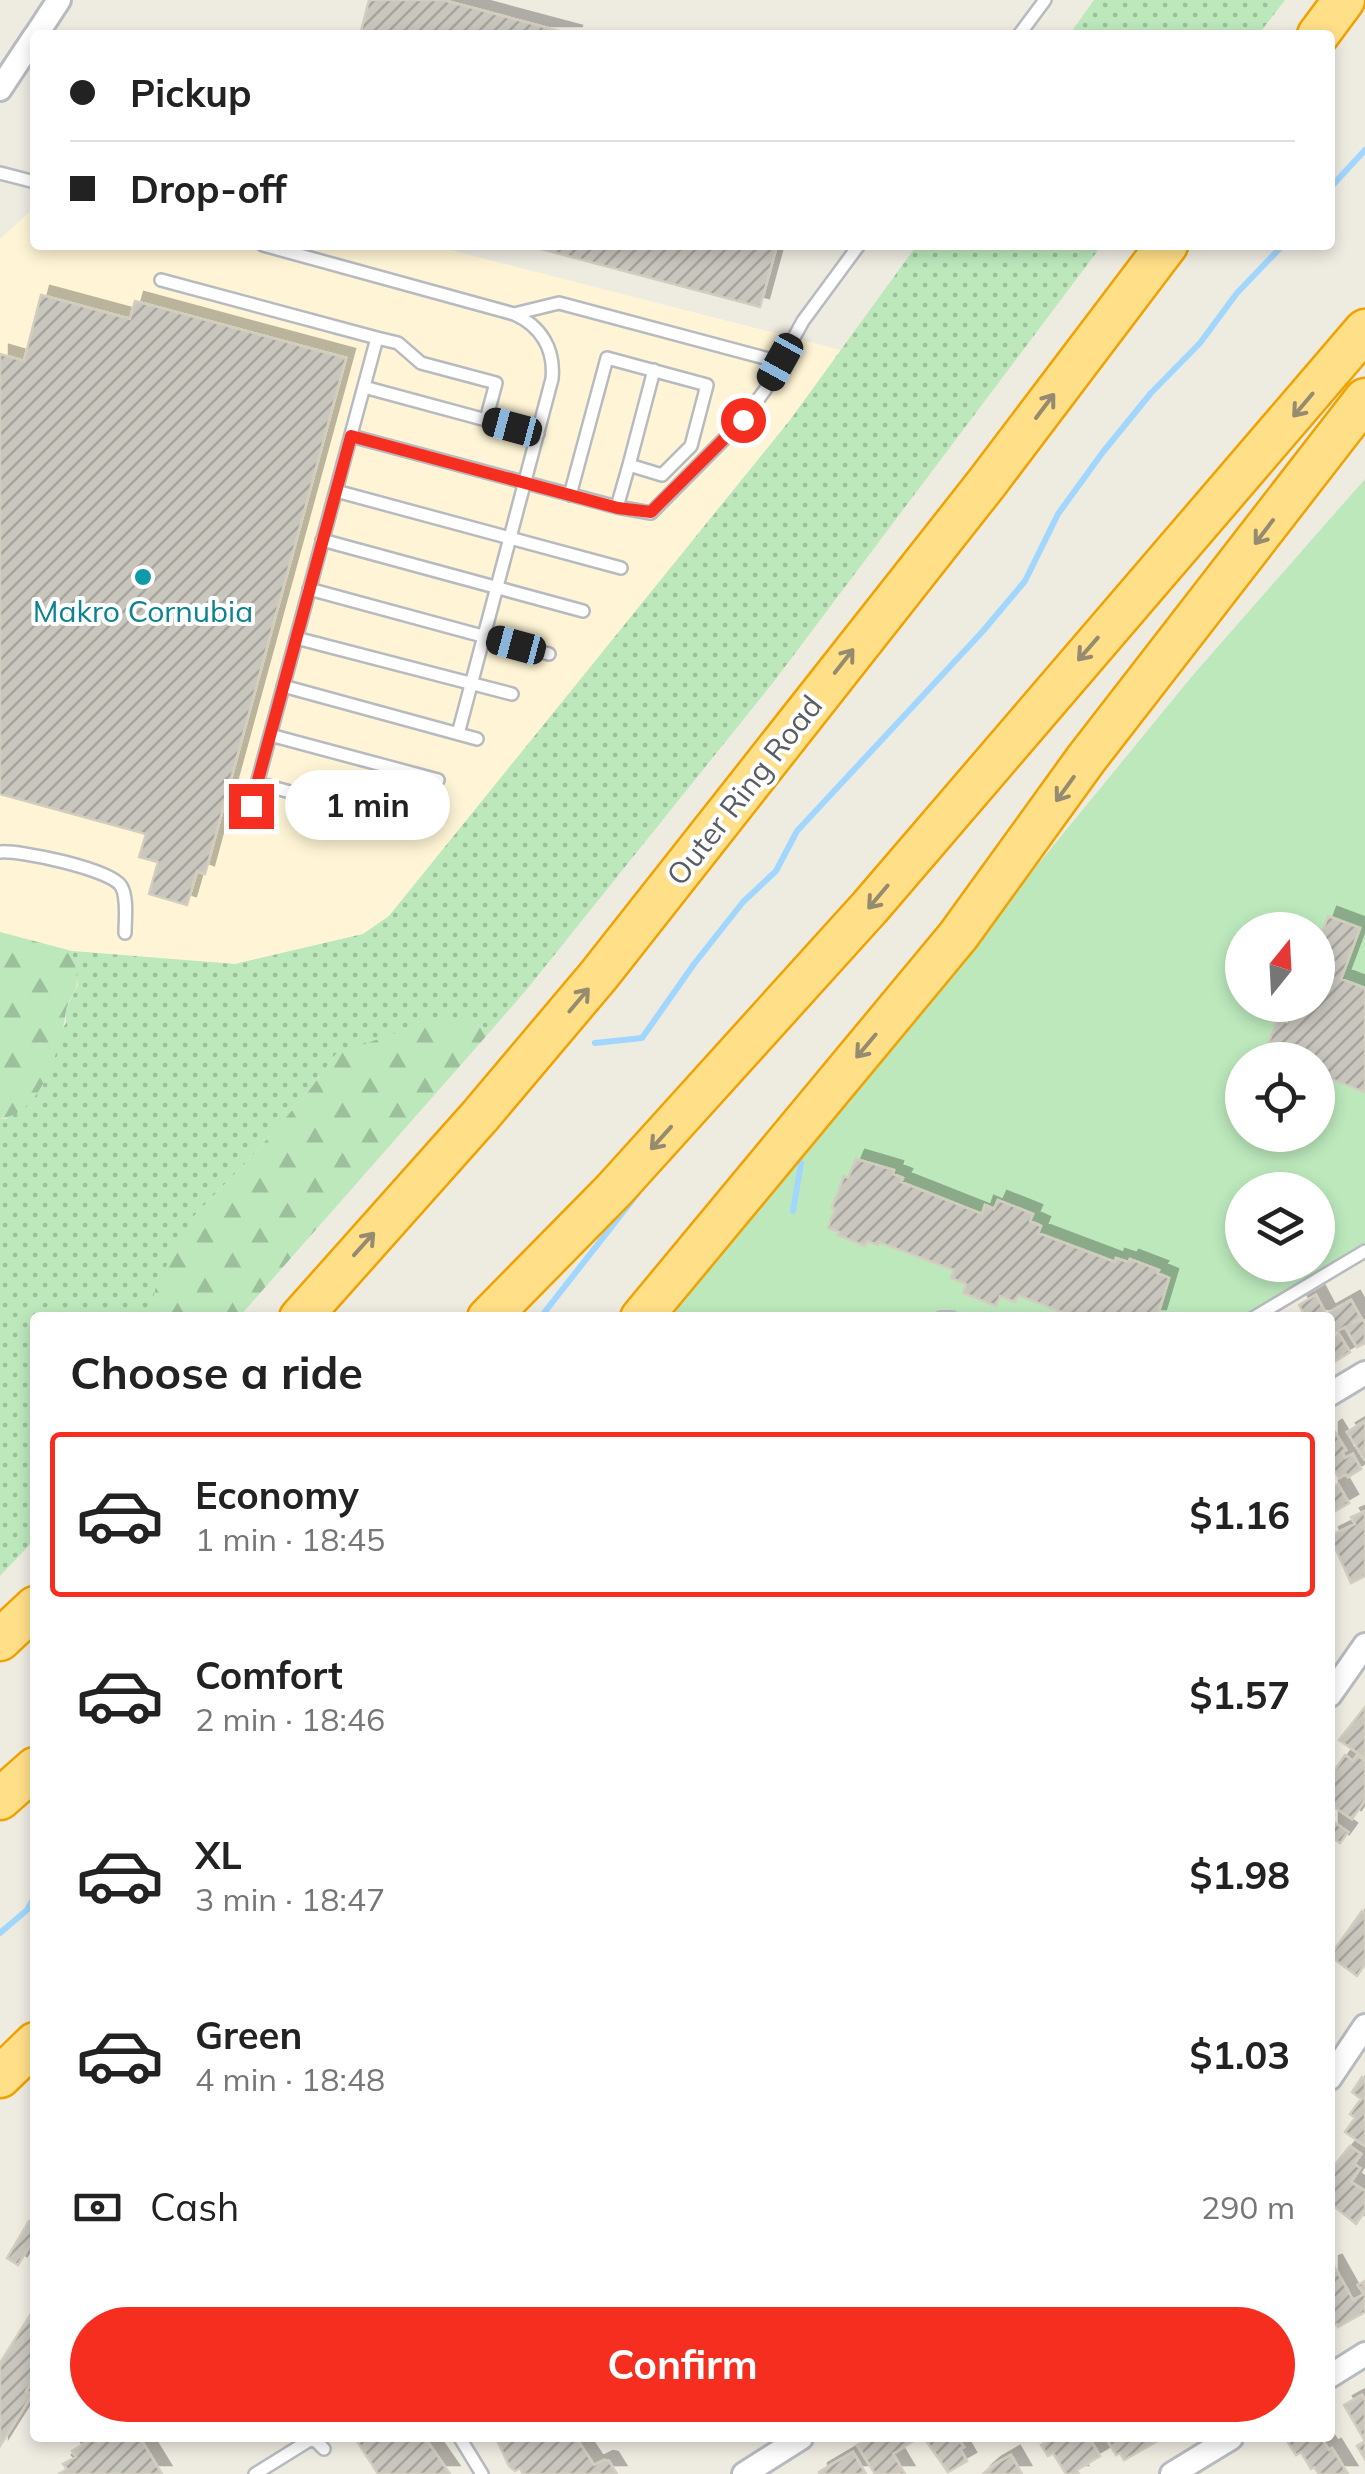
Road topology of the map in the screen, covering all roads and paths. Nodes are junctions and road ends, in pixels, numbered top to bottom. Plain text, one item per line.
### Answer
1 (59, 0) edge
2 (1045, 0) edge
3 (1344, 0) edge
4 (39, 30) edge
5 (1023, 30) edge
6 (1322, 30) edge
7 (30, 44) edge
8 (0, 89) edge
9 (0, 173) edge
10 (30, 181) edge
11 (281, 250) edge
12 (856, 250) edge
13 (1163, 250) edge
14 (161, 280) dead end
15 (514, 314) junction
16 (1365, 330) edge
17 (377, 338) junction
18 (780, 362) junction
19 (654, 370) junction
20 (364, 387) junction
21 (1365, 398) edge
22 (486, 420) junction
23 (538, 434) junction
24 (351, 436) junction
25 (629, 466) junction
26 (524, 483) junction
27 (336, 491) junction
28 (570, 495) junction
29 (618, 508) junction
30 (510, 538) junction
31 (322, 540) junction
32 (621, 568) dead end
33 (497, 587) junction
34 (310, 589) junction
35 (583, 611) dead end
36 (484, 636) junction
37 (296, 638) junction
38 (549, 654) dead end
39 (471, 684) junction
40 (283, 686) junction
41 (512, 694) dead end
42 (458, 734) junction
43 (270, 735) junction
44 (477, 739) dead end
45 (438, 780) dead end
46 (257, 784) junction
47 (251, 806) dead end
48 (401, 822) dead end
49 (0, 852) edge
50 (125, 933) dead end
51 (1365, 1251) edge
52 (305, 1312) edge
53 (494, 1312) edge
54 (646, 1312) edge
55 (1263, 1312) edge
56 (1365, 1373) edge
57 (1335, 1391) edge
58 (30, 1612) edge
59 (0, 1640) edge
60 (1365, 1645) edge
61 (1335, 1688) edge
62 (30, 1772) edge
63 (0, 1799) edge
64 (1365, 2026) edge
65 (30, 2048) edge
66 (1335, 2071) edge
67 (0, 2077) edge
68 (1365, 2354) edge
69 (1335, 2373) edge
70 (307, 2442) edge
71 (318, 2442) edge
72 (462, 2442) edge
73 (795, 2442) edge
74 (1226, 2442) edge
75 (324, 2449) dead end
76 (1184, 2471) edge
77 (754, 2472) edge
78 (254, 2474) edge
79 (482, 2474) edge

1 - 4 street
2 - 5 lane
3 - 6 highway
7 - 8 street
9 - 10 lane
11 - 15 lane
12 - 18 lane
52 -> 13 highway, Outer Ring Road
14 - 17 lane
15 - 18 lane
15 - 23 lane
16 -> 53 highway
17 - 20 lane
17 - 22 lane
18 - 29 lane
19 - 25 lane
19 - 25 lane
19 - 28 lane
20 - 22 lane
20 - 24 lane
21 -> 54 highway
22 - 23 lane
23 - 26 lane
24 - 26 lane
24 - 27 lane
25 - 29 lane
26 - 28 lane
26 - 30 lane
27 - 30 lane
27 - 31 lane
28 - 29 lane
30 - 32 lane
30 - 33 lane
31 - 33 lane
31 - 34 lane
33 - 35 lane
33 - 36 lane
34 - 36 lane
34 - 37 lane
36 - 38 lane
36 - 39 lane
37 - 39 lane
37 - 40 lane
39 - 41 lane
39 - 42 lane
40 - 42 lane
40 - 43 lane
42 - 44 lane
43 - 45 lane
43 - 46 lane
46 - 47 lane
46 - 48 lane
49 - 50 lane
51 - 55 lane
56 - 57 street
58 - 59 highway
60 - 61 street
62 - 63 highway
64 - 66 street
65 - 67 highway
68 - 69 street
70 - 78 lane
71 - 75 lane
72 - 79 lane
73 - 77 street
74 - 76 street

